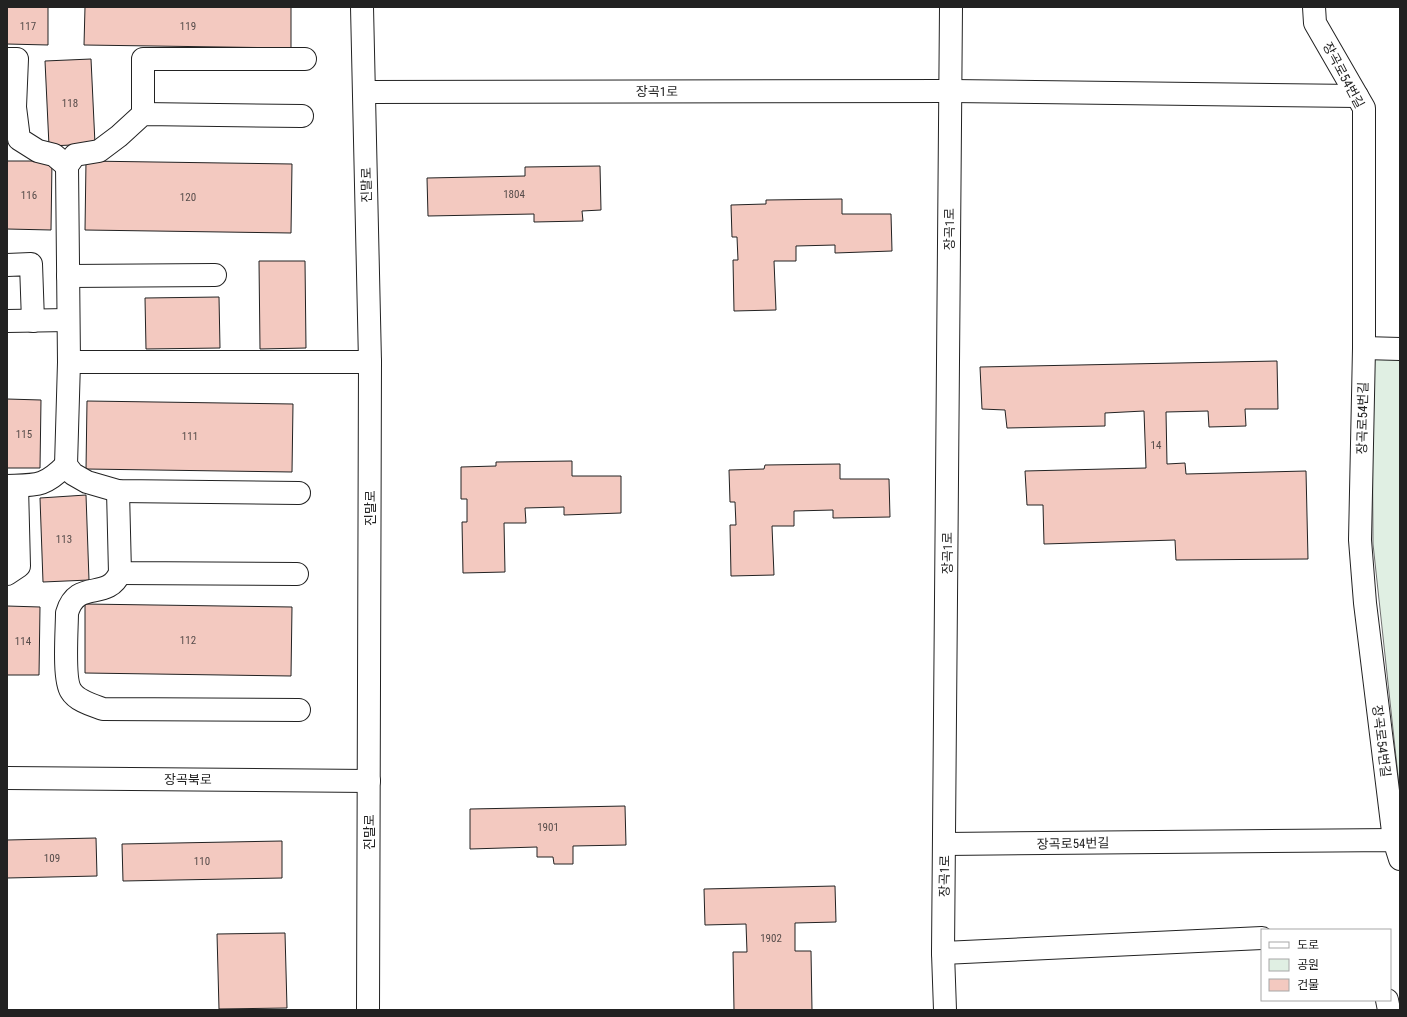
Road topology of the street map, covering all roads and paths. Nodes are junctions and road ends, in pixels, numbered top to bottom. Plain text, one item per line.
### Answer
1 (362, 7) edge
2 (951, 7) edge
3 (1314, 7) edge
4 (7, 59) edge
5 (305, 59) dead end
6 (951, 90) junction
7 (364, 92) junction
8 (1357, 96) junction
9 (11, 107) edge
10 (143, 114) junction
11 (302, 116) dead end
12 (67, 166) junction
13 (7, 264) edge
14 (215, 275) dead end
15 (68, 276) junction
16 (68, 320) junction
17 (7, 321) edge
18 (33, 321) junction
19 (1364, 348) junction
20 (1400, 349) edge
21 (69, 362) junction
22 (370, 362) junction
23 (66, 465) junction
24 (12, 486) edge
25 (118, 491) junction
26 (298, 493) dead end
27 (120, 573) junction
28 (7, 574) edge
29 (297, 574) dead end
30 (299, 710) dead end
31 (7, 778) edge
32 (369, 781) junction
33 (944, 844) junction
34 (1398, 846) edge
35 (1261, 938) edge
36 (943, 953) junction
37 (368, 1010) edge
38 (945, 1010) edge

1 - 7 street, 진말로
2 - 6 street
3 - 8 street, 장곡로54번길
4 - 9 street
5 - 10 street
6 - 7 street, 장곡1로
6 - 8 street
6 - 33 street, 장곡1로
7 - 22 street, 진말로
8 - 19 street, 장곡로54번길
9 - 12 street
10 - 11 street
10 - 12 street
12 - 15 street
13 - 18 street
14 - 15 street
15 - 16 street
16 - 18 street
16 - 21 street
17 - 18 street
19 - 20 street
19 - 34 street, 장곡로54번길
21 - 22 street
21 - 23 street
22 - 32 street, 진말로
23 - 24 street
23 - 25 street
24 - 28 street
25 - 26 street
25 - 27 street
27 - 29 street
27 - 30 street
31 - 32 street, 장곡북로
32 - 37 street, 진말로
33 - 34 street, 장곡로54번길
33 - 36 street, 장곡1로
35 - 36 street
36 - 38 street, 장곡1로

